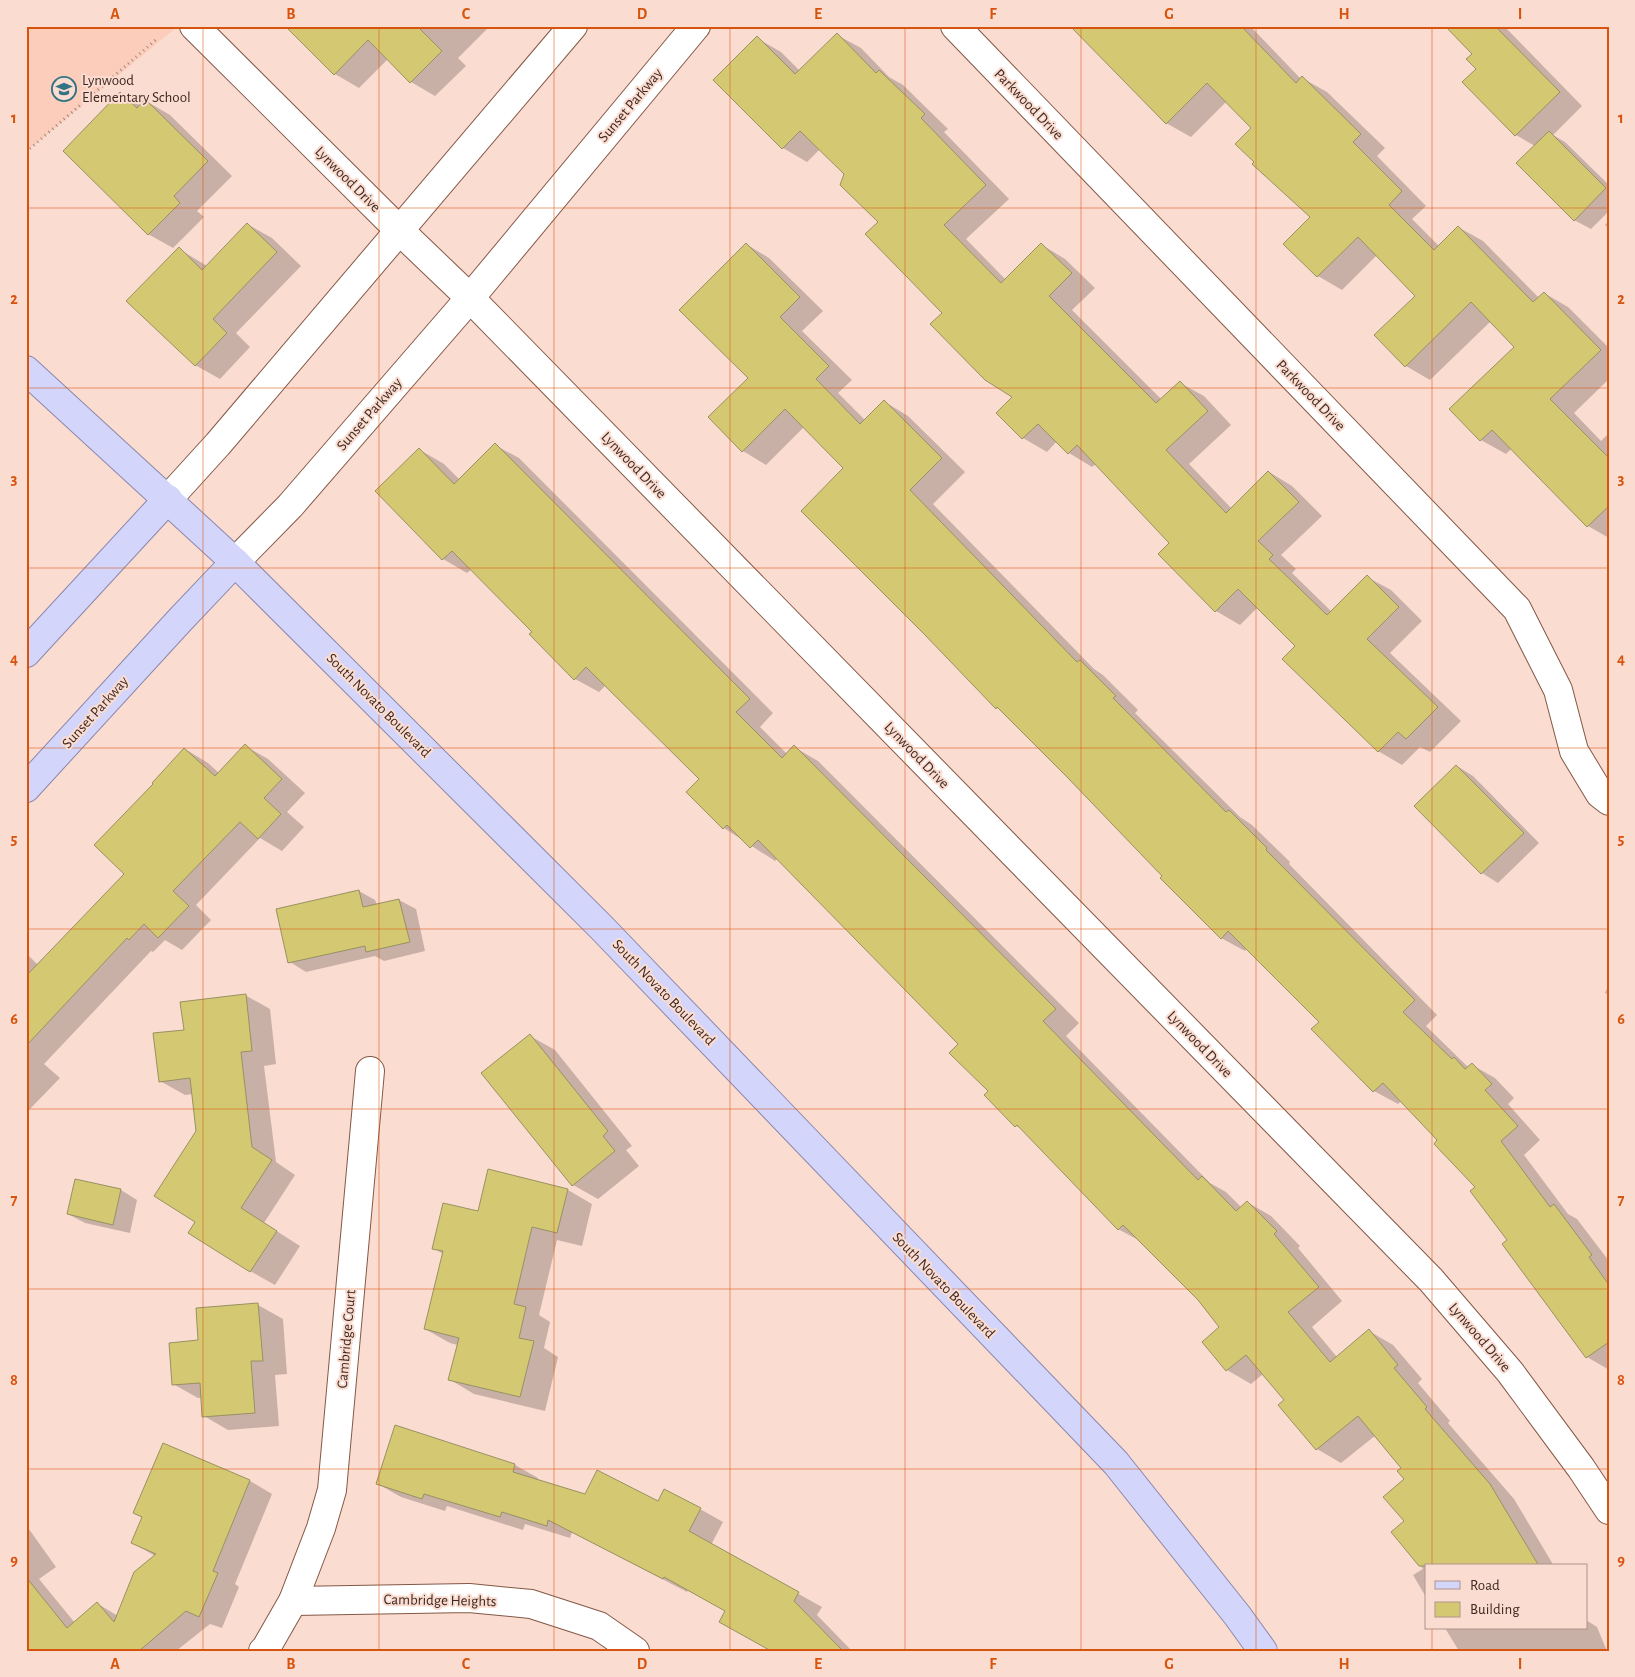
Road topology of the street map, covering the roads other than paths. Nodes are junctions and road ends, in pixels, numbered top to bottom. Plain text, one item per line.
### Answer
1 (194, 26) edge
2 (573, 26) edge
3 (696, 26) edge
4 (955, 26) edge
5 (400, 231) junction
6 (470, 298) junction
7 (26, 370) edge
8 (168, 499) junction
9 (236, 562) junction
10 (26, 653) edge
11 (26, 788) edge
12 (1609, 801) edge
13 (370, 1071) dead end
14 (1609, 1510) edge
15 (293, 1601) junction
16 (262, 1651) edge
17 (635, 1651) edge
18 (1263, 1651) edge

1 - 5 street, Lynwood Drive
2 - 5 street
3 - 6 street, Sunset Parkway
4 - 12 street, Parkwood Drive
5 - 6 street, Lynwood Drive
5 - 8 street
6 - 9 street, Sunset Parkway
6 - 14 street, Lynwood Drive
7 - 8 main road, South Novato Boulevard
8 - 9 main road, South Novato Boulevard
8 - 10 main road
9 - 11 main road, Sunset Parkway
9 - 18 main road, South Novato Boulevard
13 - 15 street, Cambridge Court
15 - 16 street
15 - 17 street, Cambridge Heights

